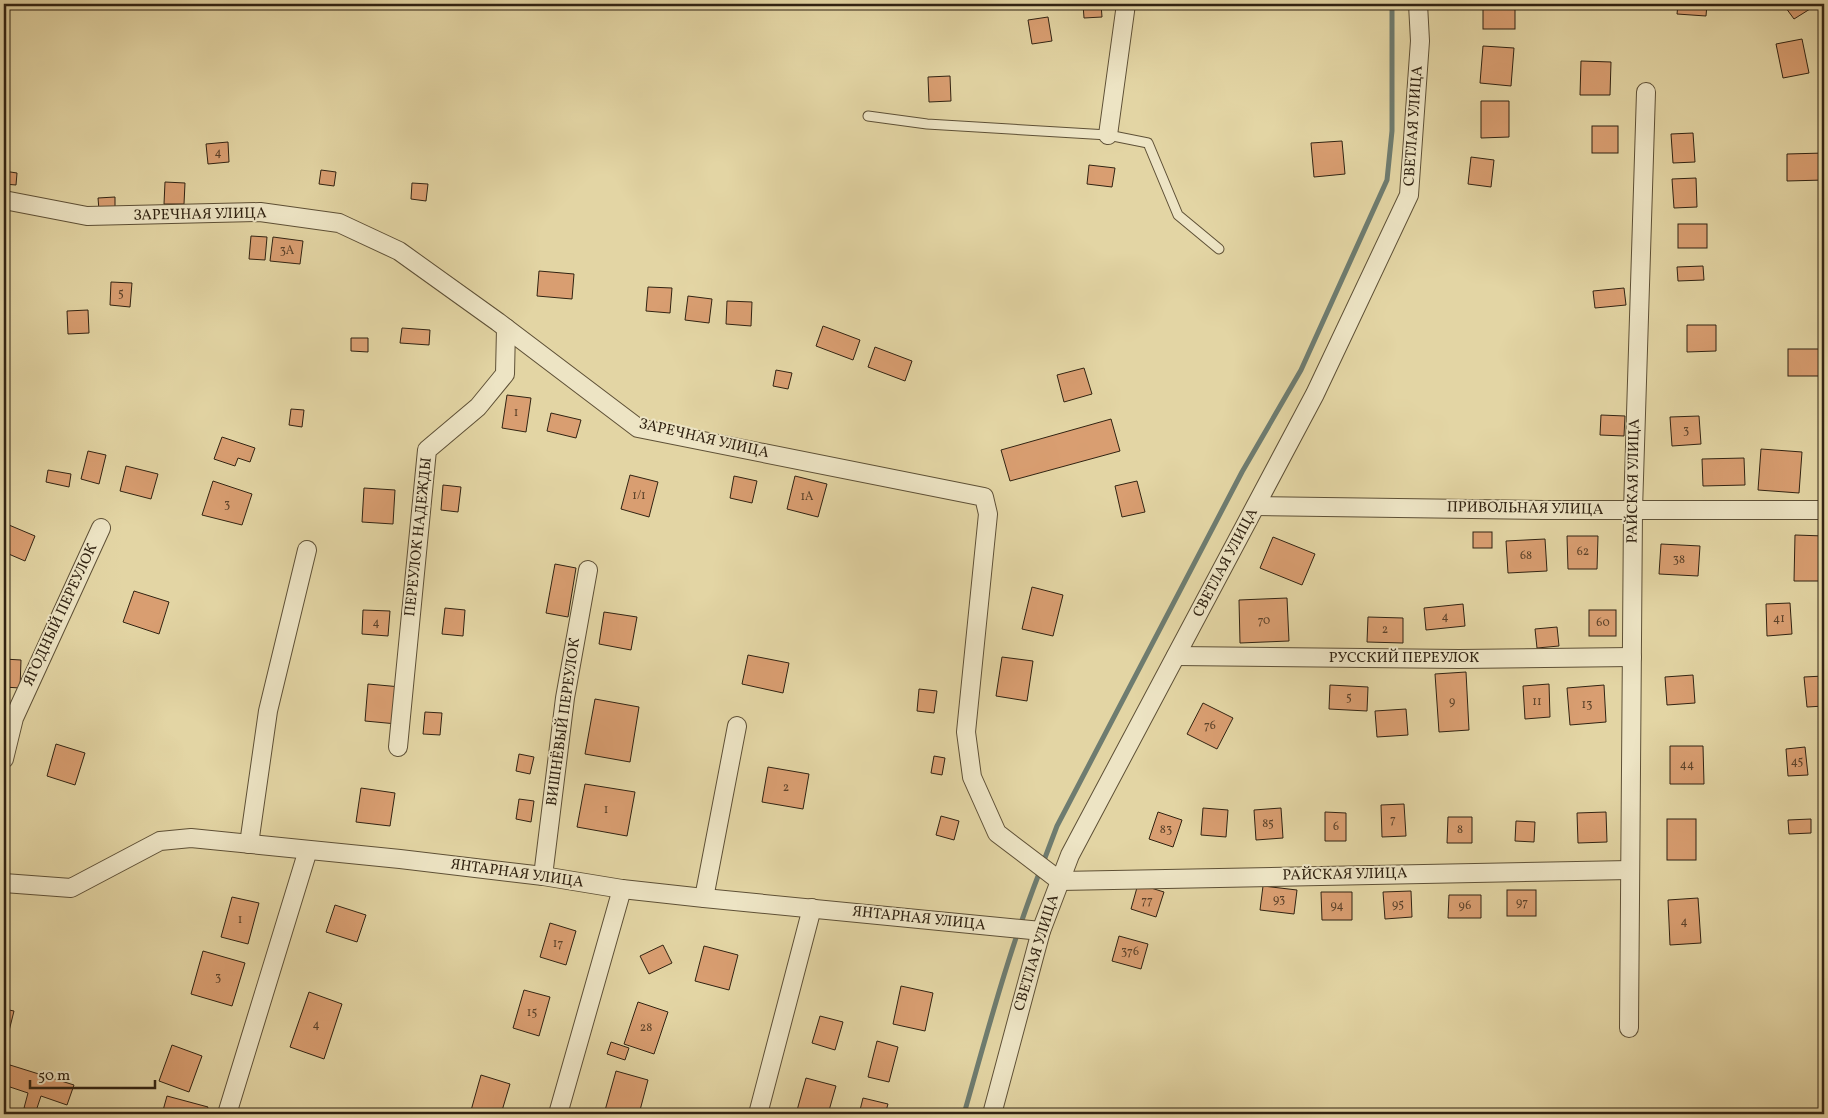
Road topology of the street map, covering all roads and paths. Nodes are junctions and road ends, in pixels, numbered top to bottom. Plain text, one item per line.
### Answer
1 (1126, 4) edge
2 (1418, 4) edge
3 (1646, 92) dead end
4 (868, 116) dead end
5 (1108, 135) junction
6 (4, 200) edge
7 (1220, 249) dead end
8 (506, 328) junction
9 (1256, 506) junction
10 (1633, 510) junction
11 (1824, 510) edge
12 (101, 528) dead end
13 (307, 550) dead end
14 (588, 570) dead end
15 (1176, 656) junction
16 (1632, 657) junction
17 (737, 726) dead end
18 (398, 747) dead end
19 (4, 758) edge
20 (249, 844) junction
21 (308, 850) junction
22 (1630, 870) junction
23 (543, 876) junction
24 (1060, 881) junction
25 (4, 883) edge
26 (622, 889) junction
27 (704, 898) junction
28 (812, 908) junction
29 (1041, 930) junction
30 (1629, 1028) dead end
31 (227, 1114) edge
32 (558, 1114) edge
33 (758, 1114) edge
34 (992, 1114) edge

1 - 5 street
2 - 9 street, СВЕТЛАЯ УЛИЦА
3 - 10 street, РАЙСКАЯ УЛИЦА
4 - 5 lane
5 - 7 lane
6 - 8 street, ЗАРЕЧНАЯ УЛИЦА
8 - 18 street, ПЕРЕУЛОК НАДЕЖДЫ
8 - 24 street, ЗАРЕЧНАЯ УЛИЦА
9 - 10 street, ПРИВОЛЬНАЯ УЛИЦА
9 - 15 street, СВЕТЛАЯ УЛИЦА
10 - 11 street, ПРИВОЛЬНАЯ УЛИЦА
10 - 16 street, РАЙСКАЯ УЛИЦА
12 - 19 street, ЯГОДНЫЙ ПЕРЕУЛОК
13 - 20 street
14 - 23 street, ВИШНЁВЫЙ ПЕРЕУЛОК
15 - 16 street, РУССКИЙ ПЕРЕУЛОК
15 - 24 street, СВЕТЛАЯ УЛИЦА
16 - 22 street, РАЙСКАЯ УЛИЦА
17 - 27 street
20 - 21 street, ЯНТАРНАЯ УЛИЦА
20 - 25 street, ЯНТАРНАЯ УЛИЦА
21 - 23 street, ЯНТАРНАЯ УЛИЦА
21 - 31 street
22 - 24 street, РАЙСКАЯ УЛИЦА
22 - 30 street, РАЙСКАЯ УЛИЦА
23 - 26 street, ЯНТАРНАЯ УЛИЦА
24 - 29 street, СВЕТЛАЯ УЛИЦА
26 - 27 street, ЯНТАРНАЯ УЛИЦА
26 - 32 street
27 - 28 street, ЯНТАРНАЯ УЛИЦА
28 - 29 street, ЯНТАРНАЯ УЛИЦА
28 - 33 street
29 - 34 street, СВЕТЛАЯ УЛИЦА

